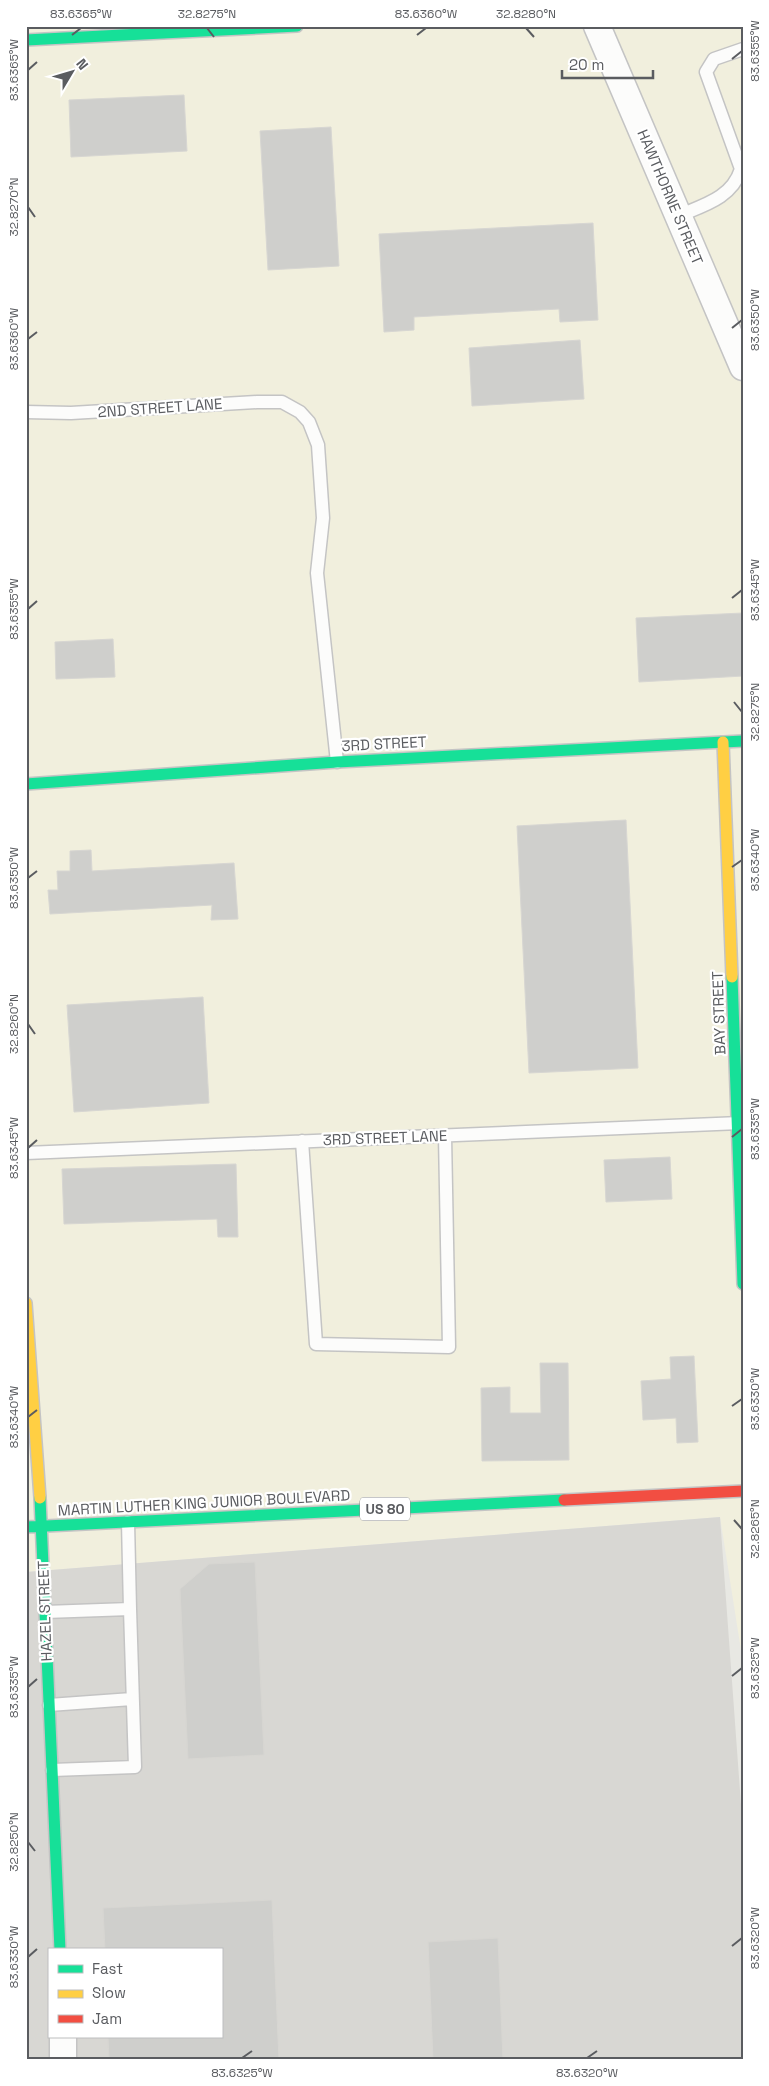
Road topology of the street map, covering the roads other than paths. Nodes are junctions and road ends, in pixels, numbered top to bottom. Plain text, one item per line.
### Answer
1 (298, 26) edge
2 (597, 26) edge
3 (258, 27) edge
4 (26, 40) edge
5 (743, 49) edge
6 (678, 216) junction
7 (743, 367) edge
8 (26, 412) edge
9 (743, 741) edge
10 (723, 742) junction
11 (337, 762) junction
12 (26, 784) edge
13 (740, 1123) edge
14 (445, 1136) junction
15 (302, 1141) junction
16 (26, 1153) edge
17 (743, 1284) edge
18 (26, 1303) edge
19 (743, 1491) edge
20 (128, 1522) junction
21 (42, 1526) junction
22 (26, 1527) edge
23 (130, 1609) junction
24 (45, 1612) junction
25 (132, 1699) junction
26 (49, 1705) junction
27 (52, 1770) junction
28 (60, 1948) edge
29 (62, 2038) edge
30 (63, 2060) edge

1 - 3 street
2 - 6 street, HAWTHORNE STREET
3 - 4 street
5 - 6 lane
6 - 7 street, HAWTHORNE STREET
8 - 11 lane, 2ND STREET LANE
9 - 10 street, 3RD STREET
10 - 11 street, 3RD STREET
10 - 13 street, BAY STREET
11 - 12 street, 3RD STREET
13 - 14 lane, 3RD STREET LANE
13 - 17 street, BAY STREET
14 - 15 lane, 3RD STREET LANE
14 - 15 lane
15 - 16 lane, 3RD STREET LANE
18 - 21 street, HAZEL STREET
19 - 20 street, MARTIN LUTHER KING JUNIOR BOULEVARD / US 80
20 - 21 street, MARTIN LUTHER KING JUNIOR BOULEVARD / US 80
20 - 23 lane
21 - 22 street, MARTIN LUTHER KING JUNIOR BOULEVARD / US 80
21 - 24 street, HAZEL STREET
23 - 24 lane
23 - 25 lane
24 - 26 street, HAZEL STREET
25 - 26 lane
25 - 27 lane
26 - 27 street, HAZEL STREET
27 - 28 street, HAZEL STREET
29 - 30 street

